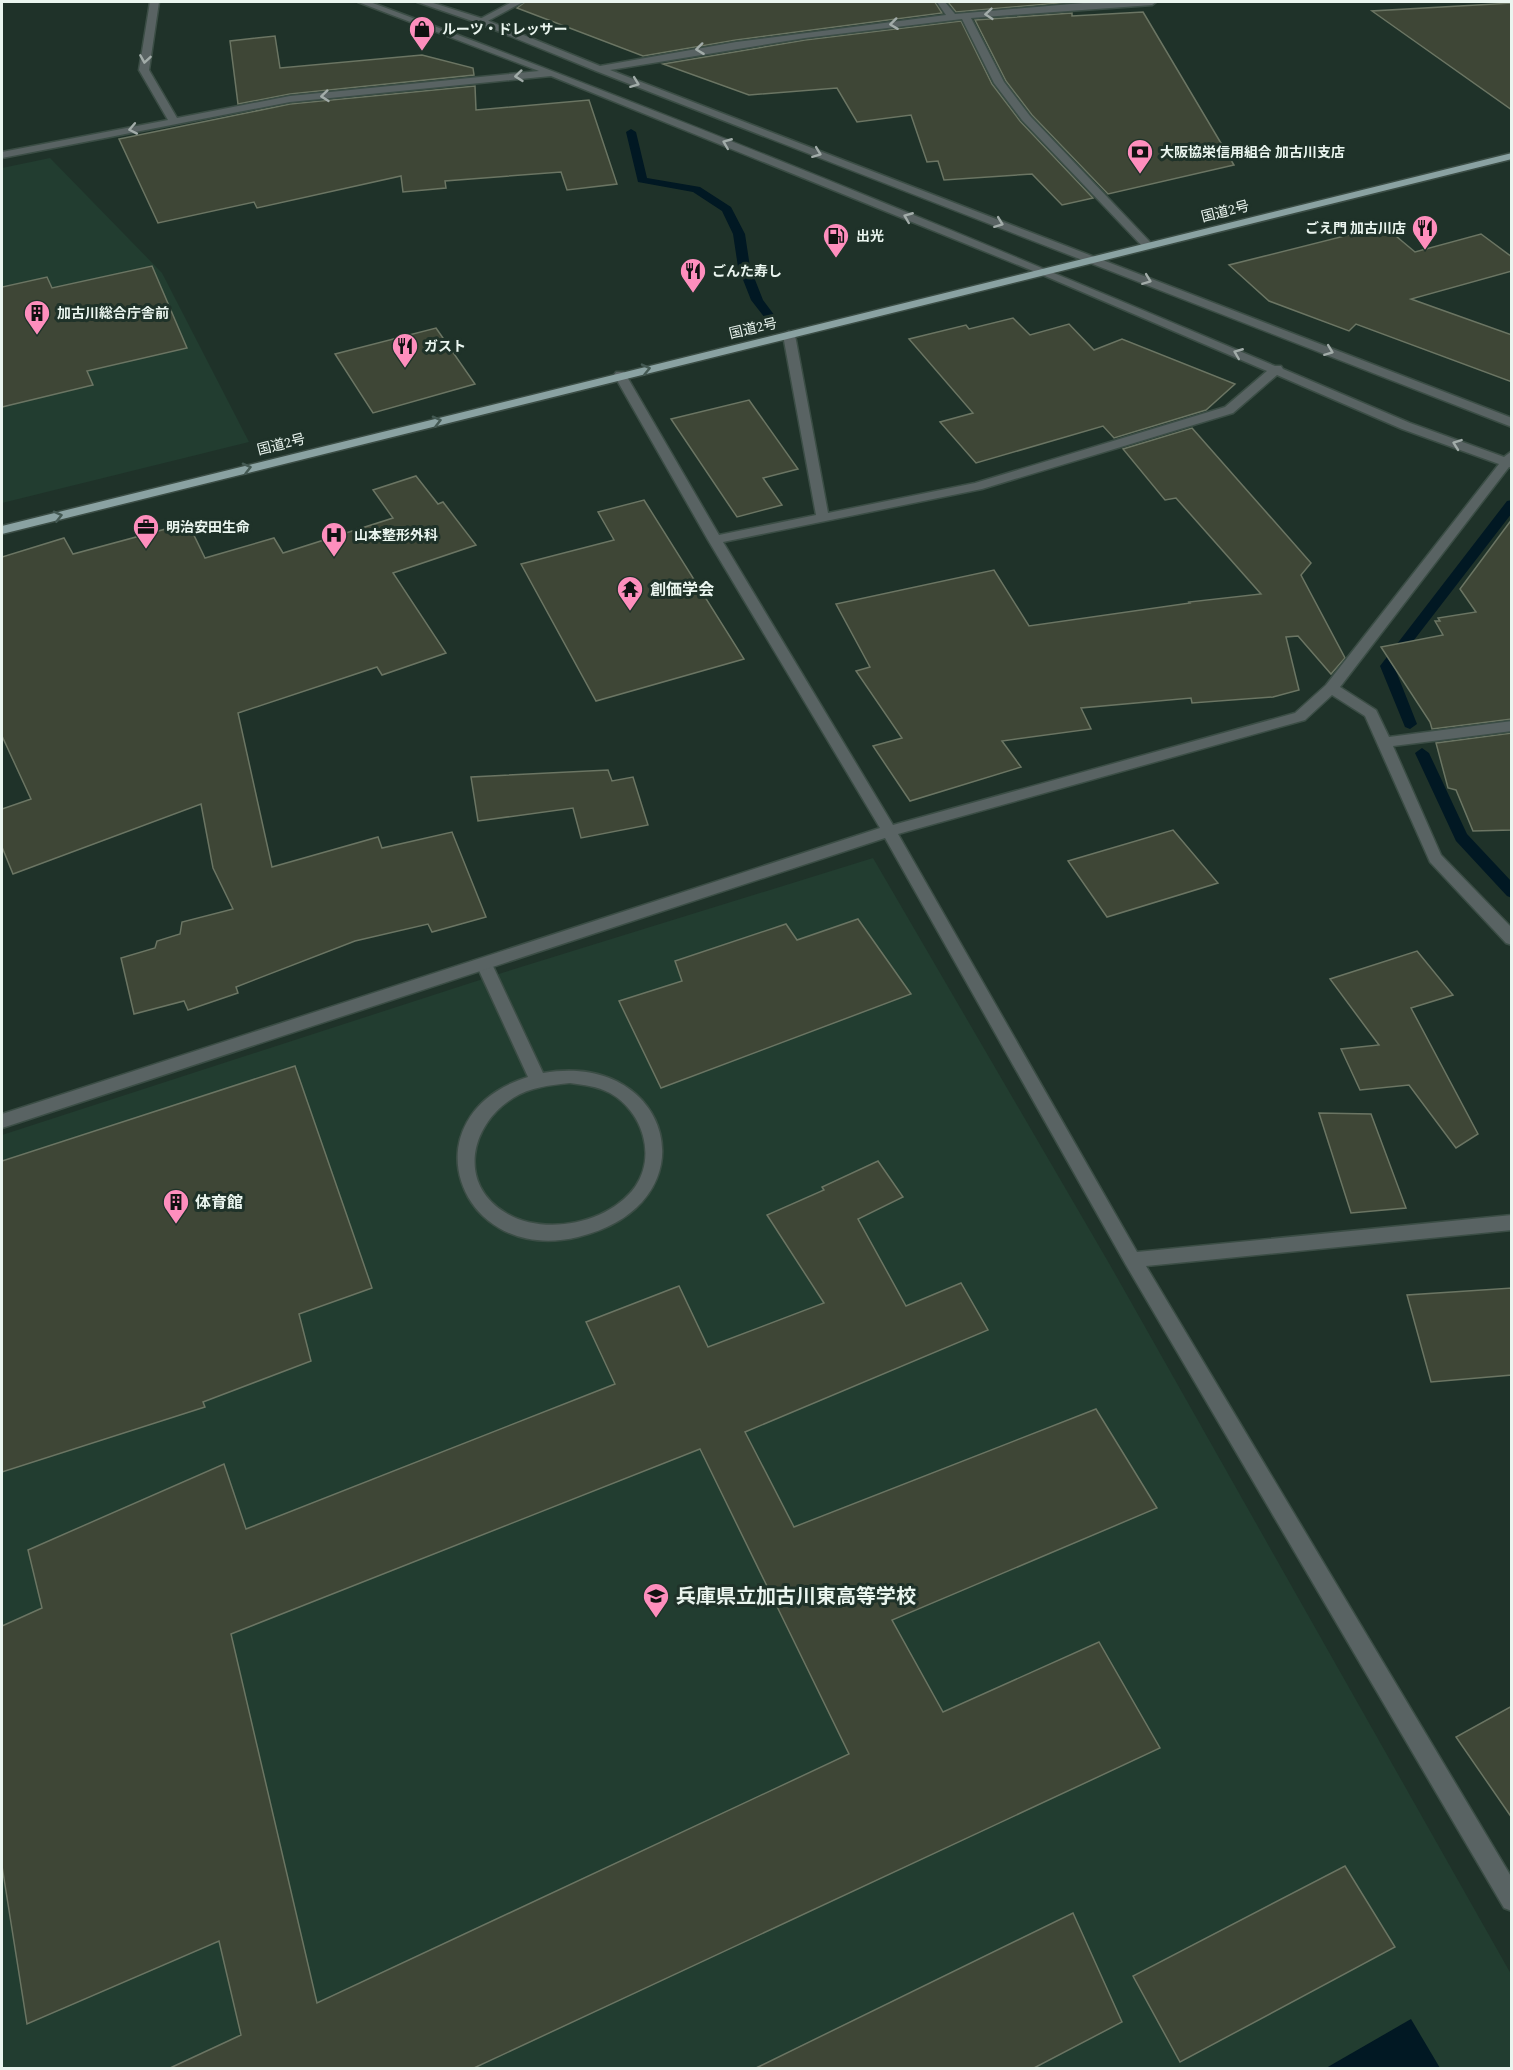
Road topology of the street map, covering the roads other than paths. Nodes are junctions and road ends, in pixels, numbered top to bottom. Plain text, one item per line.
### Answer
1 (154, 2) edge
2 (363, 2) edge
3 (422, 2) edge
4 (518, 2) edge
5 (941, 2) edge
6 (1127, 2) edge
7 (1152, 2) edge
8 (965, 16) junction
9 (952, 17) junction
10 (481, 21) junction
11 (599, 69) junction
12 (553, 73) junction
13 (174, 121) junction
14 (2, 155) edge
15 (1512, 156) edge
16 (1147, 245) junction
17 (1093, 259) junction
18 (1042, 271) junction
19 (789, 335) junction
20 (1277, 369) junction
21 (620, 375) junction
22 (1512, 423) edge
23 (1510, 460) edge
24 (823, 519) junction
25 (2, 530) edge
26 (715, 540) junction
27 (1331, 688) junction
28 (1512, 726) edge
29 (1385, 742) junction
30 (889, 831) junction
31 (1512, 939) edge
32 (484, 964) junction
33 (538, 1080) junction
34 (2, 1121) edge
35 (1512, 1222) edge
36 (1132, 1260) junction
37 (1512, 1900) edge

1 -> 13 street
2 - 12 street
3 - 10 street
4 - 10 street
5 - 9 street
6 - 7 street
6 -> 8 street
8 - 9 street
8 - 16 street
9 -> 11 street
10 - 11 street
11 - 12 street
11 -> 17 street
12 -> 13 street
18 -> 12 street
13 -> 14 street
15 - 16 highway, 国道2号
16 - 17 highway, 国道2号
17 - 18 highway, 国道2号
17 -> 22 street
18 - 19 highway, 国道2号
20 -> 18 street
21 -> 19 highway, 国道2号
19 - 24 street
23 -> 20 street
20 - 24 street
25 -> 21 highway, 国道2号
21 - 26 street
23 - 27 street
24 - 26 street
26 - 30 street
27 - 29 street
27 - 30 street
28 - 29 street
29 - 31 street
30 - 32 street
30 - 36 street
32 - 33 street
32 - 34 street
33 - 33 street
35 - 36 street
36 - 37 street

